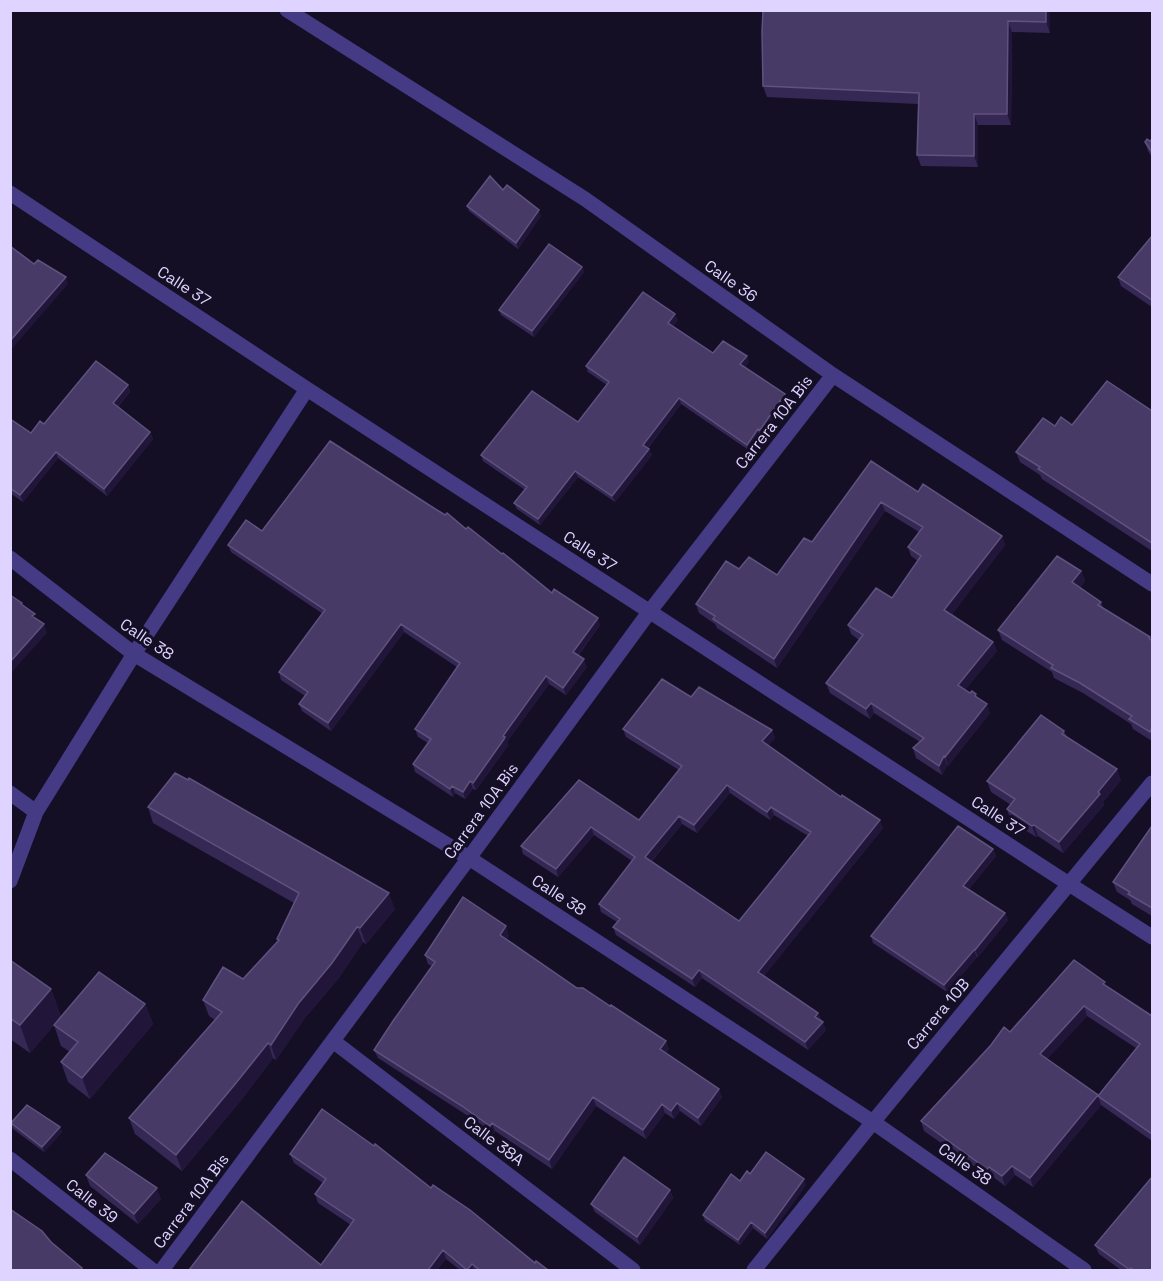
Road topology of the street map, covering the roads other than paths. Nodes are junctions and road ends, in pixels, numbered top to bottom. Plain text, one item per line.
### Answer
1 (287, 10) edge
2 (10, 193) edge
3 (833, 375) junction
4 (307, 389) junction
5 (10, 558) edge
6 (1152, 584) edge
7 (650, 611) junction
8 (134, 654) junction
9 (1152, 783) edge
10 (10, 793) edge
11 (36, 812) junction
12 (469, 858) junction
13 (10, 881) edge
14 (1069, 884) junction
15 (1152, 937) edge
16 (333, 1041) junction
17 (873, 1122) junction
18 (10, 1159) edge
19 (152, 1270) edge
20 (162, 1270) edge
21 (633, 1270) edge
22 (754, 1270) edge
23 (1084, 1270) edge

1 - 3 street, Calle 36
2 - 4 street, Calle 37
3 - 6 street, Calle 36
3 - 7 street, Carrera 10A Bis
4 - 7 street, Calle 37
4 - 8 street
5 - 8 street, Calle 38
7 - 12 street, Carrera 10A Bis
7 - 14 street, Calle 37
8 - 11 street
8 - 12 street, Calle 38
9 - 14 street, Carrera 10B
10 - 11 street
11 - 13 street
12 - 16 street, Carrera 10A Bis
12 - 17 street, Calle 38
14 - 15 street, Calle 37
14 - 17 street, Carrera 10B
16 - 20 street, Carrera 10A Bis
16 - 21 street, Calle 38A
17 - 22 street, Carrera 10B
17 - 23 street, Calle 38
18 - 19 street, Calle 39

